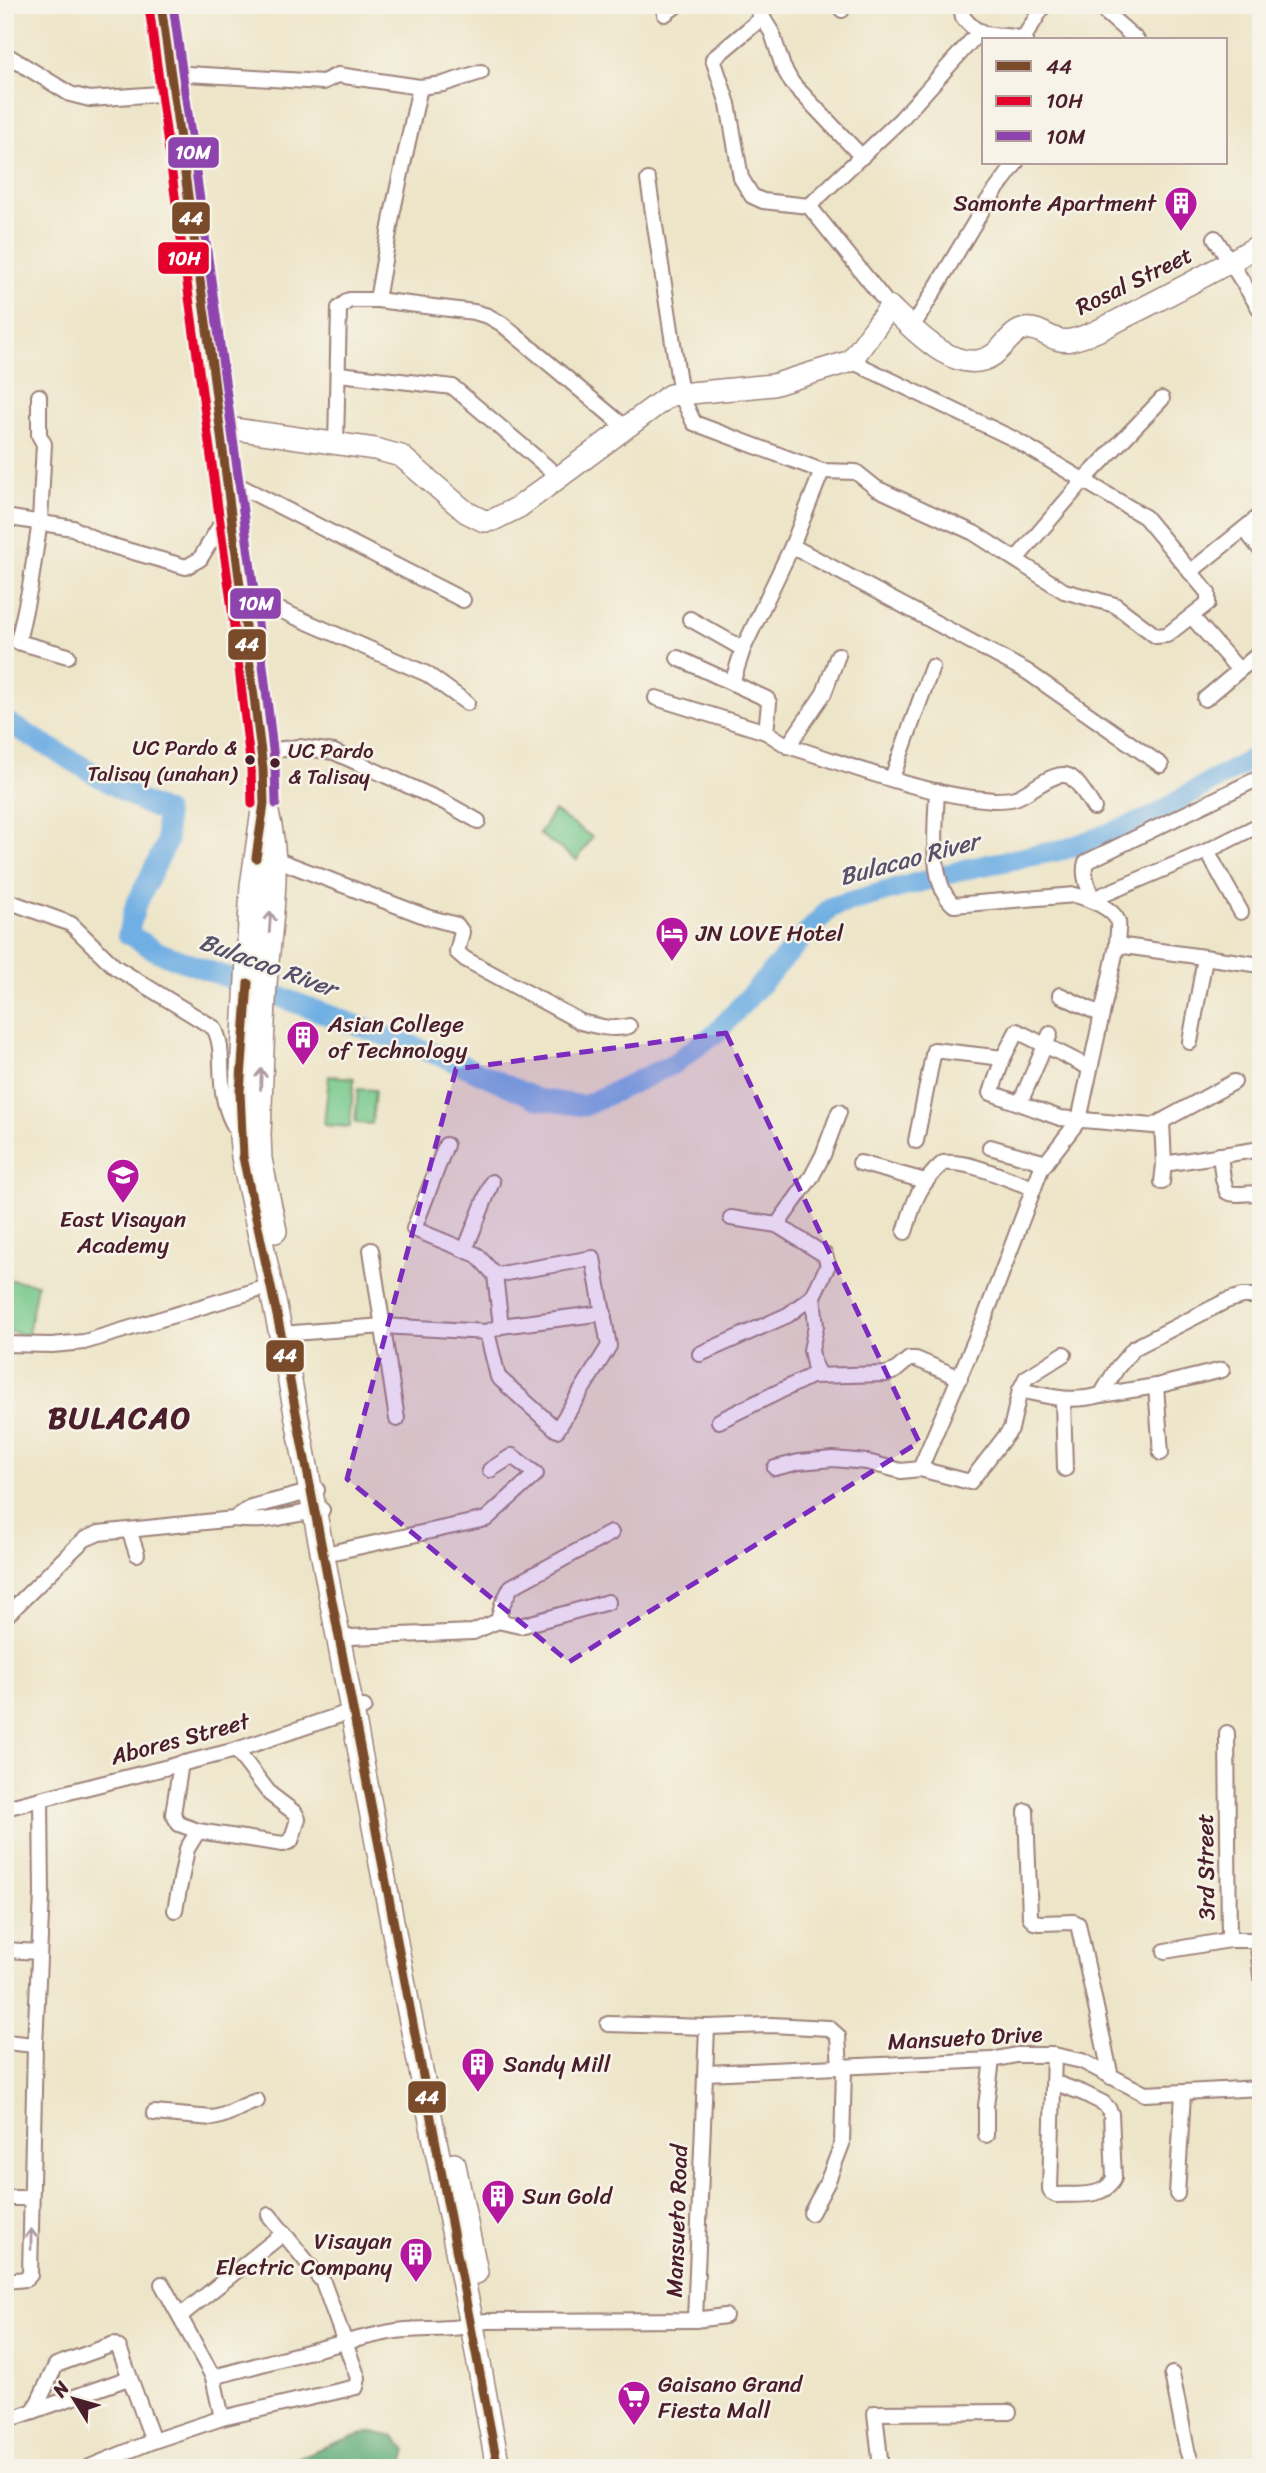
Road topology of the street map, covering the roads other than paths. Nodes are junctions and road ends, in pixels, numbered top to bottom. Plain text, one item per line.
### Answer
1 (161, 5) edge
2 (966, 5) edge
3 (1044, 5) edge
4 (1097, 5) edge
5 (759, 11) edge
6 (980, 32) junction
7 (1021, 38) edge
8 (1025, 38) edge
9 (1135, 38) edge
10 (5, 54) edge
11 (481, 72) dead end
12 (171, 83) junction
13 (420, 87) junction
14 (862, 157) junction
15 (1015, 164) edge
16 (648, 180) dead end
17 (809, 206) junction
18 (1215, 238) dead end
19 (1261, 244) edge
20 (1230, 262) junction
21 (377, 300) junction
22 (890, 307) junction
23 (1261, 311) edge
24 (912, 328) junction
25 (851, 361) junction
26 (339, 374) junction
27 (681, 395) junction
28 (39, 396) dead end
29 (1162, 399) dead end
30 (220, 428) junction
31 (626, 428) junction
32 (337, 445) junction
33 (822, 471) junction
34 (560, 478) junction
35 (226, 480) junction
36 (1084, 480) junction
37 (230, 509) junction
38 (1261, 515) edge
39 (5, 517) edge
40 (40, 521) junction
41 (1244, 529) junction
42 (792, 546) junction
43 (1261, 550) edge
44 (1017, 558) junction
45 (1190, 572) junction
46 (243, 600) junction
47 (463, 600) dead end
48 (1192, 617) junction
49 (690, 619) dead end
50 (743, 649) junction
51 (1261, 652) edge
52 (838, 655) dead end
53 (68, 656) dead end
54 (678, 658) dead end
55 (932, 667) dead end
56 (1239, 670) junction
57 (732, 683) junction
58 (656, 698) dead end
59 (1205, 699) dead end
60 (467, 703) dead end
61 (766, 733) junction
62 (788, 746) junction
63 (261, 752) junction
64 (1161, 765) dead end
65 (1261, 777) edge
66 (892, 778) junction
67 (937, 791) junction
68 (1094, 808) dead end
69 (478, 821) dead end
70 (1261, 824) edge
71 (1207, 851) junction
72 (265, 859) junction
73 (1093, 899) junction
74 (5, 900) edge
75 (1241, 912) dead end
76 (1116, 945) junction
77 (1205, 958) junction
78 (1261, 965) edge
79 (1060, 995) dead end
80 (1102, 1015) junction
81 (629, 1026) dead end
82 (1048, 1039) junction
83 (1190, 1042) dead end
84 (1003, 1058) junction
85 (1090, 1068) junction
86 (1234, 1082) dead end
87 (1023, 1096) dead end
88 (839, 1112) dead end
89 (1079, 1120) junction
90 (1162, 1121) junction
91 (250, 1136) junction
92 (916, 1141) dead end
93 (446, 1145) dead end
94 (990, 1147) dead end
95 (1261, 1149) edge
96 (1220, 1155) junction
97 (860, 1163) dead end
98 (1046, 1163) junction
99 (1164, 1164) junction
100 (925, 1181) junction
101 (492, 1182) dead end
102 (1162, 1182) dead end
103 (1034, 1188) junction
104 (1261, 1194) edge
105 (731, 1218) dead end
106 (777, 1225) junction
107 (905, 1233) dead end
108 (371, 1250) dead end
109 (465, 1250) junction
110 (495, 1275) junction
111 (271, 1286) junction
112 (813, 1296) junction
113 (1261, 1296) edge
114 (604, 1313) junction
115 (383, 1326) junction
116 (502, 1326) junction
117 (487, 1332) junction
118 (288, 1333) junction
119 (5, 1344) edge
120 (700, 1354) dead end
121 (1064, 1354) dead end
122 (1222, 1370) dead end
123 (819, 1375) junction
124 (960, 1378) junction
125 (1156, 1386) junction
126 (1020, 1390) junction
127 (1101, 1395) junction
128 (1063, 1400) junction
129 (397, 1419) dead end
130 (719, 1420) dead end
131 (1161, 1453) dead end
132 (775, 1468) dead end
133 (920, 1469) junction
134 (1065, 1469) dead end
135 (491, 1470) dead end
136 (318, 1500) junction
137 (129, 1530) junction
138 (611, 1533) dead end
139 (334, 1552) junction
140 (137, 1554) dead end
141 (608, 1602) dead end
142 (5, 1617) edge
143 (498, 1621) junction
144 (351, 1637) junction
145 (357, 1709) junction
146 (1227, 1732) dead end
147 (236, 1750) junction
148 (181, 1763) junction
149 (41, 1799) junction
150 (5, 1808) edge
151 (1026, 1811) dead end
152 (198, 1831) junction
153 (176, 1910) dead end
154 (1229, 1940) junction
155 (5, 1950) edge
156 (1165, 1951) dead end
157 (39, 1952) junction
158 (1261, 1976) edge
159 (608, 2024) dead end
160 (707, 2027) junction
161 (5, 2042) edge
162 (35, 2045) junction
163 (1054, 2055) junction
164 (992, 2060) junction
165 (842, 2068) junction
166 (706, 2073) junction
167 (1111, 2077) junction
168 (1053, 2082) junction
169 (1261, 2088) edge
170 (1184, 2094) junction
171 (257, 2101) dead end
172 (154, 2113) dead end
173 (986, 2135) dead end
174 (1177, 2194) dead end
175 (5, 2197) edge
176 (31, 2198) junction
177 (811, 2213) dead end
178 (269, 2215) dead end
179 (284, 2233) junction
180 (5, 2281) edge
181 (162, 2284) dead end
182 (180, 2316) junction
183 (725, 2316) dead end
184 (695, 2320) junction
185 (478, 2323) junction
186 (346, 2342) junction
187 (1172, 2374) dead end
188 (213, 2377) junction
189 (129, 2378) junction
190 (33, 2411) junction
191 (1009, 2412) dead end
192 (222, 2418) junction
193 (5, 2421) edge
194 (153, 2441) junction
195 (117, 2462) edge
196 (87, 2468) edge
197 (498, 2468) edge
198 (512, 2468) edge
199 (881, 2468) edge
200 (1193, 2468) edge

1 - 12 main road
2 - 6 street
3 - 8 street
4 - 9 street
5 - 14 street
5 - 17 street
6 - 7 street
6 - 14 street
10 - 12 street
11 - 13 street
12 - 13 street
12 - 30 main road
13 - 21 street
14 - 17 street
15 - 24 street
16 - 27 street
17 - 22 street, Rosal Street
18 - 20 street
19 - 20 street, Rosal Street
20 - 23 street
20 - 24 street, Rosal Street
21 - 26 street
21 - 31 street
22 - 24 street, Rosal Street
22 - 25 street
25 - 27 street
25 - 36 street
26 - 32 street
26 - 34 street
27 - 31 street
27 - 33 street
28 - 40 street
29 - 36 street
30 - 32 street
30 - 35 main road
31 - 34 street
32 - 34 street
33 - 42 street
33 - 44 street
35 - 37 main road
35 - 47 street
36 - 44 street
36 - 45 street
37 - 40 street
37 - 46 main road
38 - 41 street
39 - 40 street
40 - 53 street
41 - 43 street
41 - 45 street
42 - 50 street
42 - 64 street
44 - 48 street
45 - 48 street
46 - 60 street
46 - 63 main road
48 - 56 street
49 - 50 street
50 - 57 street
51 - 56 street
52 - 62 street
54 - 57 street
55 - 66 street
56 - 59 street
57 - 61 street
58 - 61 street
61 - 62 street
62 - 66 street
63 - 69 street
63 - 72 main road
65 - 73 street
66 - 67 street
67 - 68 street
67 - 73 street
70 - 71 street
71 - 73 street
71 - 75 street
72 - 81 street
72 - 91 main road
73 - 76 street
74 - 91 street
76 - 77 street
76 - 80 street
77 - 78 street
77 - 83 street
79 - 80 street
80 - 85 street
82 - 84 street
82 - 85 street
82 - 87 street
84 - 89 street
84 - 92 street
85 - 89 street
86 - 90 street
88 - 106 street
89 - 90 street
89 - 98 street
90 - 99 street
91 - 111 main road
91 - 118 main road
93 - 109 street
94 - 98 street
95 - 96 street
96 - 99 street
96 - 104 street
97 - 100 street
98 - 103 street
99 - 102 street
100 - 103 street
100 - 107 street
101 - 109 street
103 - 124 street
105 - 106 street
106 - 112 street
108 - 115 street
109 - 110 street
110 - 114 street
110 - 116 street
111 - 118 main road
111 - 119 street
112 - 120 street
112 - 123 street
113 - 127 street
114 - 116 street
114 - 117 street
115 - 117 street
115 - 118 street
115 - 129 street
116 - 117 street
118 - 136 main road
121 - 126 street
122 - 125 street
123 - 124 street
123 - 130 street
124 - 133 street
125 - 127 street
125 - 131 street
126 - 128 street
126 - 133 street
127 - 128 street
128 - 134 street
132 - 133 street
135 - 139 street
136 - 137 street
136 - 139 main road
136 - 145 main road
137 - 140 street
137 - 142 street
138 - 143 street
139 - 144 main road
141 - 143 street
143 - 144 street
144 - 145 main road
145 - 147 street, Abores Street
145 - 185 main road
146 - 154 street, 3rd Street
147 - 148 street, Abores Street
147 - 152 street
148 - 149 street, Abores Street
148 - 152 street
149 - 150 street, Abores Street
149 - 157 street
151 - 167 street
152 - 153 street
154 - 156 street
154 - 158 street, 3rd Street
155 - 157 street
157 - 162 street
159 - 160 street
160 - 165 street
160 - 166 street, Mansueto Road
161 - 162 street
162 - 176 street
163 - 164 street, Mansueto Drive
163 - 167 street, Mansueto Drive
163 - 168 street
164 - 165 street, Mansueto Drive
164 - 173 street
165 - 166 street, Mansueto Drive
165 - 177 street
166 - 184 street, Mansueto Road
167 - 170 street, Mansueto Drive
168 - 168 street
169 - 170 street, Mansueto Drive
170 - 174 street
171 - 172 street
175 - 176 street
180 -> 176 street
178 - 179 street
179 - 182 street
179 - 186 street
181 - 182 street
182 - 188 street
183 - 184 street
184 - 185 street, Mansueto Road
185 - 186 street, Mansueto Road
185 - 197 main road
185 - 198 main road
186 - 188 street, Mansueto Road
186 - 192 street
187 - 200 street
188 - 192 street
189 - 190 street
189 - 190 street
189 - 194 street
190 - 193 street
191 - 199 street
192 - 194 street
194 - 195 street
195 - 196 street

